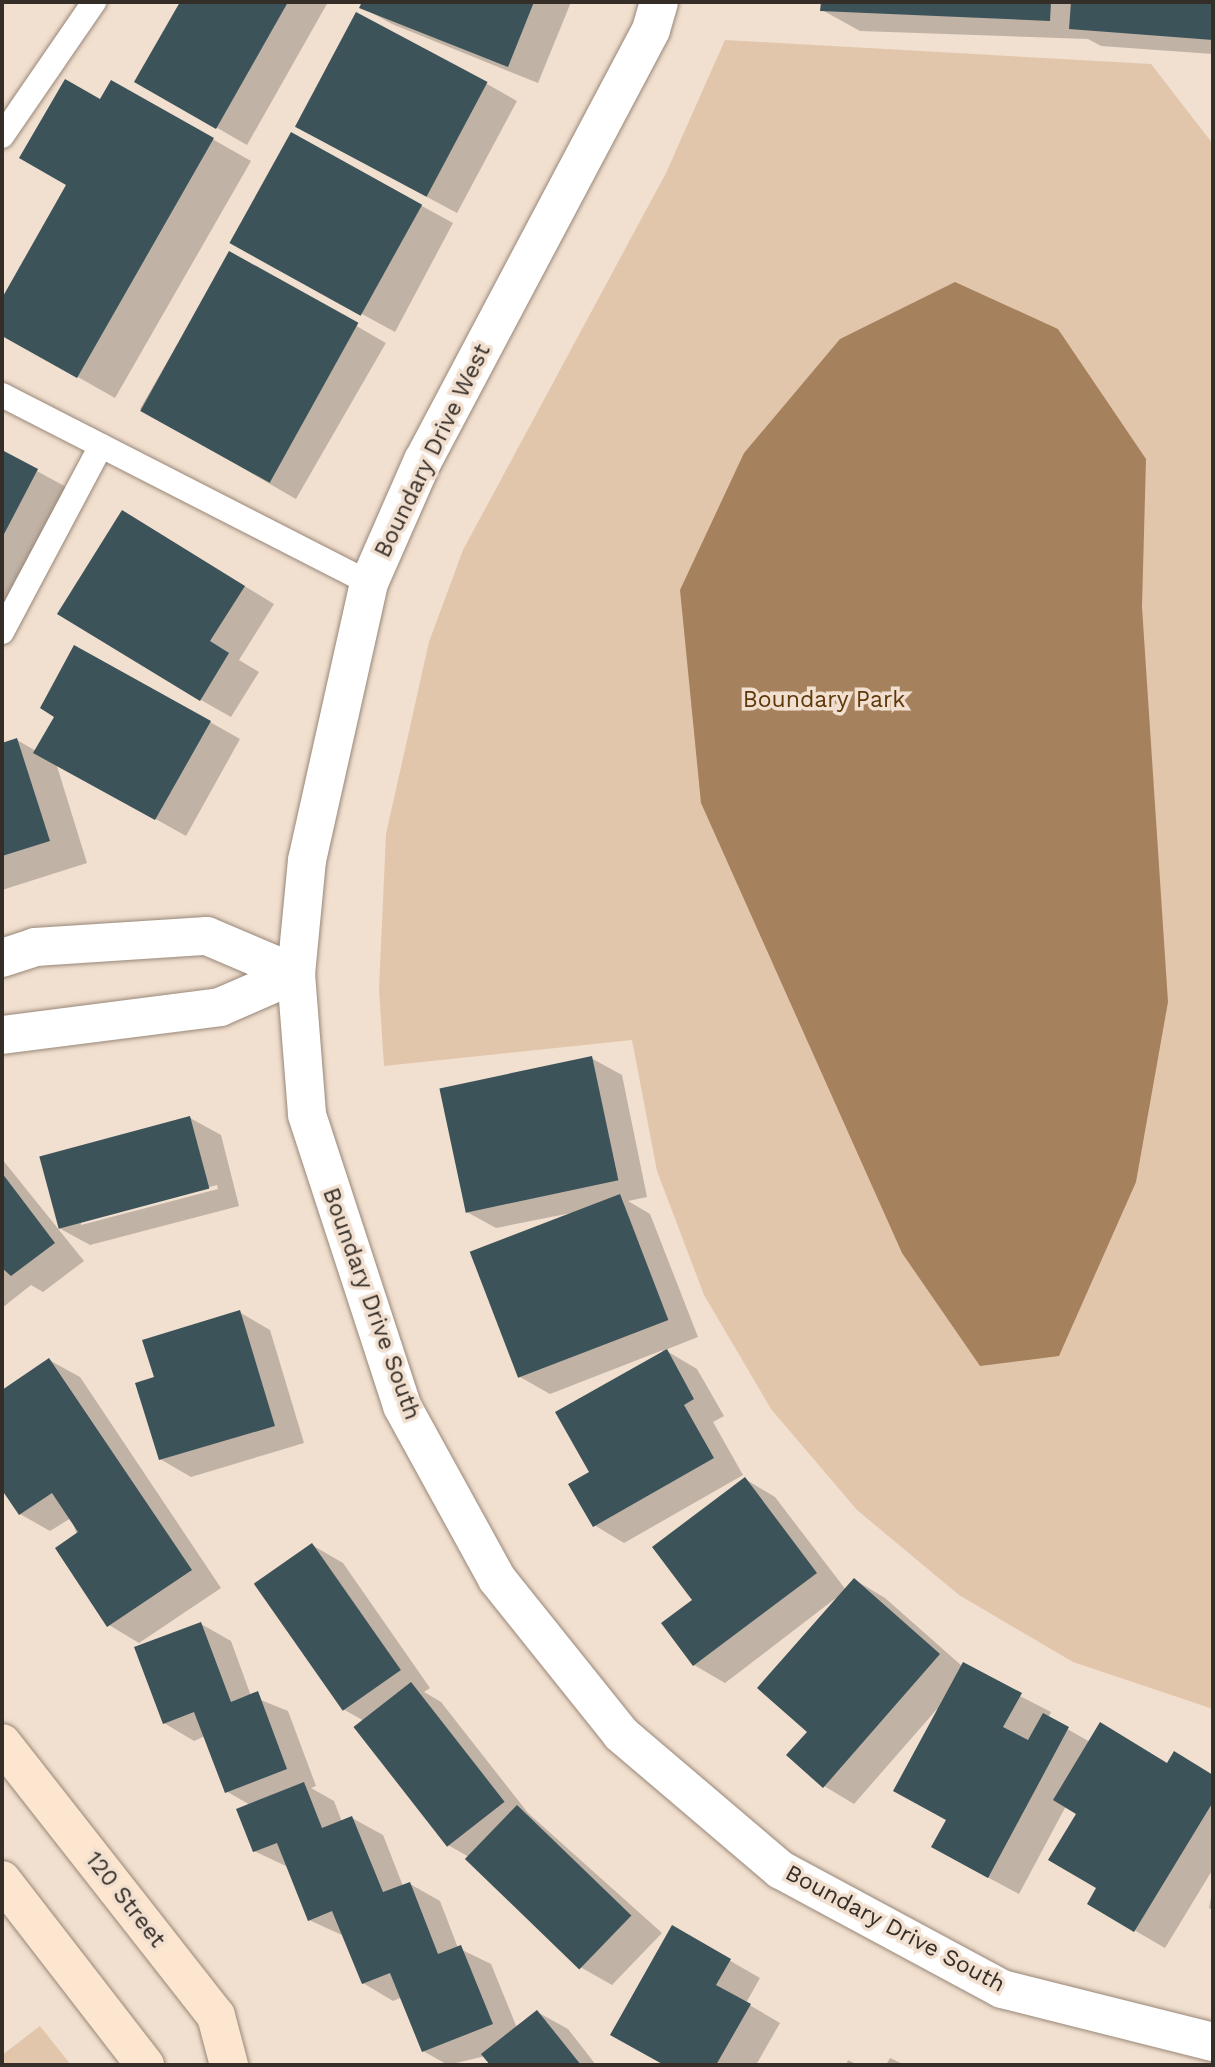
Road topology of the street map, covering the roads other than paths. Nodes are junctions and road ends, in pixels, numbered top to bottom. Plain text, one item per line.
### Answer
1 (94, 2) edge
2 (659, 2) edge
3 (2, 136) edge
4 (2, 395) edge
5 (101, 446) junction
6 (369, 583) junction
7 (2, 632) edge
8 (2, 958) edge
9 (296, 974) junction
10 (2, 1035) edge
11 (2, 1744) edge
12 (2, 1880) edge
13 (1213, 2042) edge
14 (145, 2065) edge
15 (229, 2065) edge

1 - 3 lane
2 - 6 street, Boundary Drive West
4 - 5 lane
5 - 6 lane
5 - 7 lane
6 - 9 street, Boundary Drive West
8 - 9 street
9 - 10 street
9 - 13 street, Boundary Drive South
11 - 15 main road, 120 Street
12 - 14 main road

